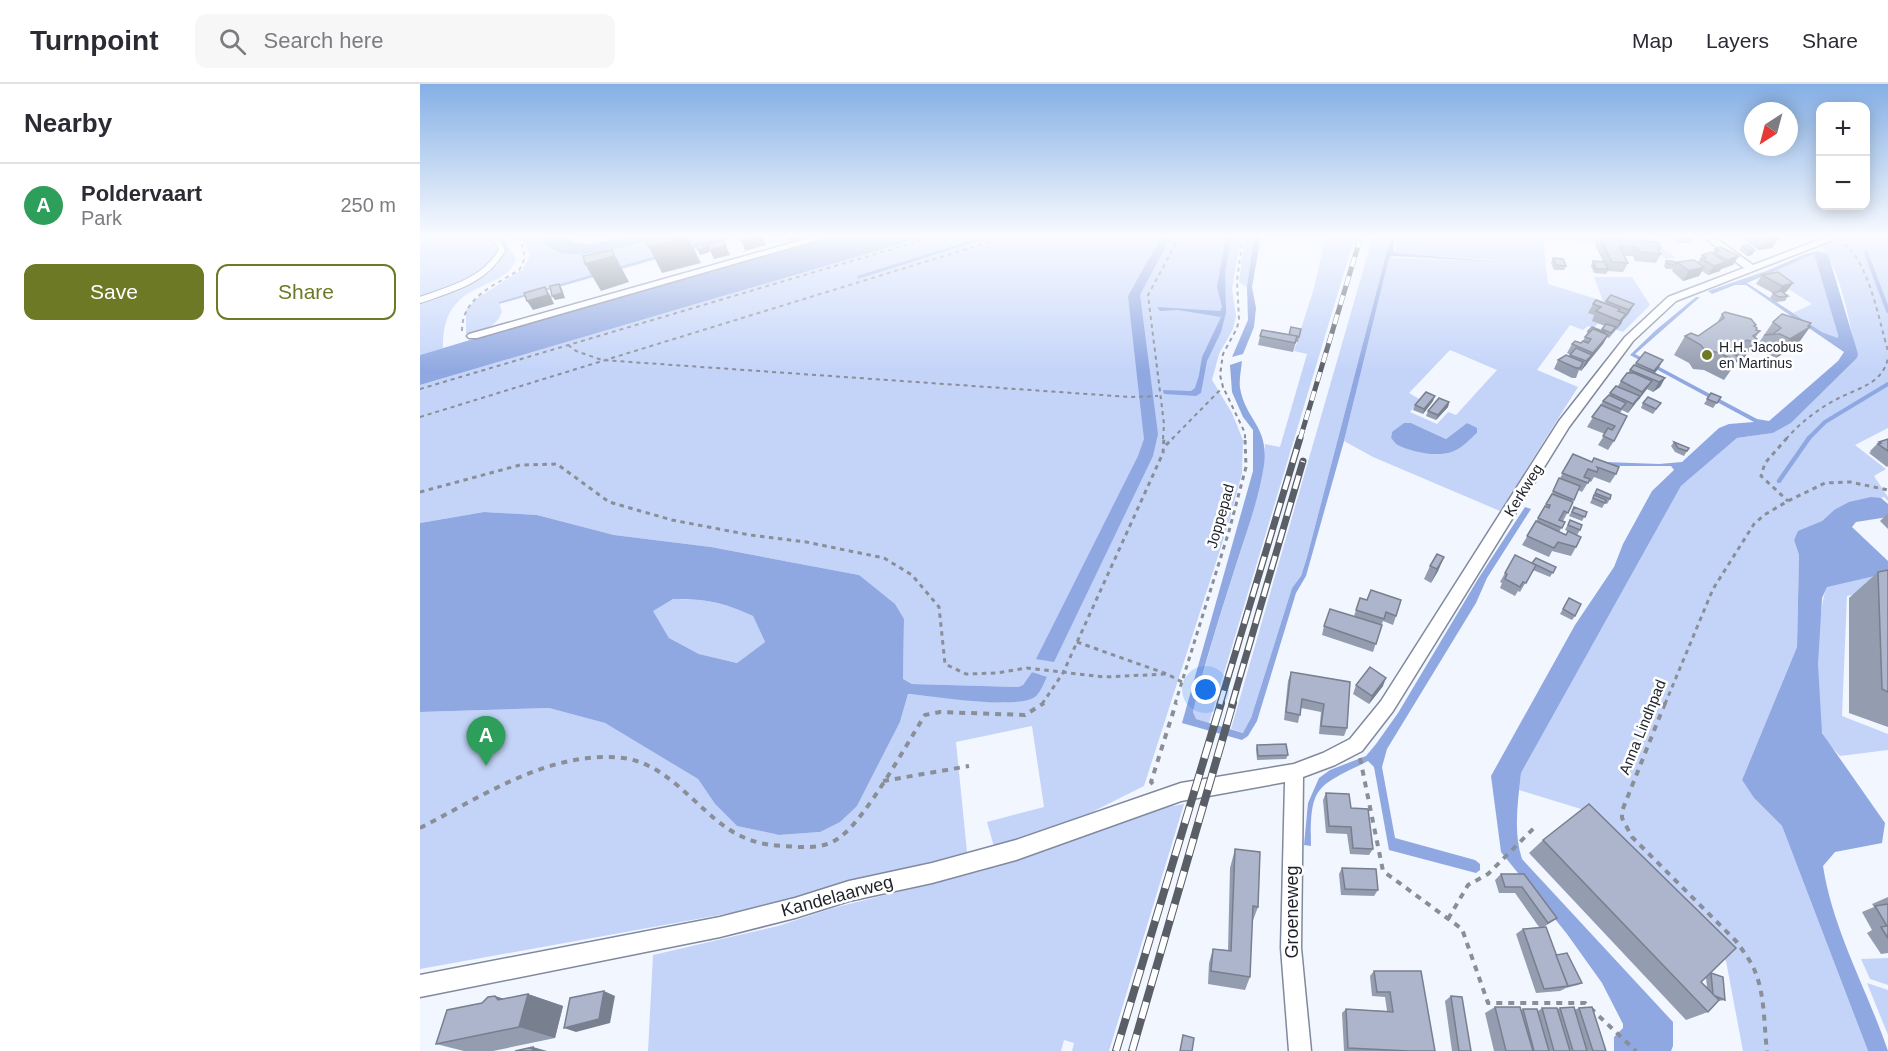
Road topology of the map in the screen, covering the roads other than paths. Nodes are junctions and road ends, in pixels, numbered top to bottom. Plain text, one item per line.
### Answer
1 (469, 281) edge
2 (667, 281) edge
3 (1717, 281) edge
4 (420, 300) edge
5 (473, 336) road end
6 (1294, 772) junction
7 (1246, 780) joint
8 (420, 986) edge
9 (1300, 1051) edge

1 - 4 lane
2 - 5 street
3 - 6 street, Kerkweg
6 - 7 street, Kerkweg
6 - 9 street, Groeneweg
7 - 8 street, Kandelaarweg

